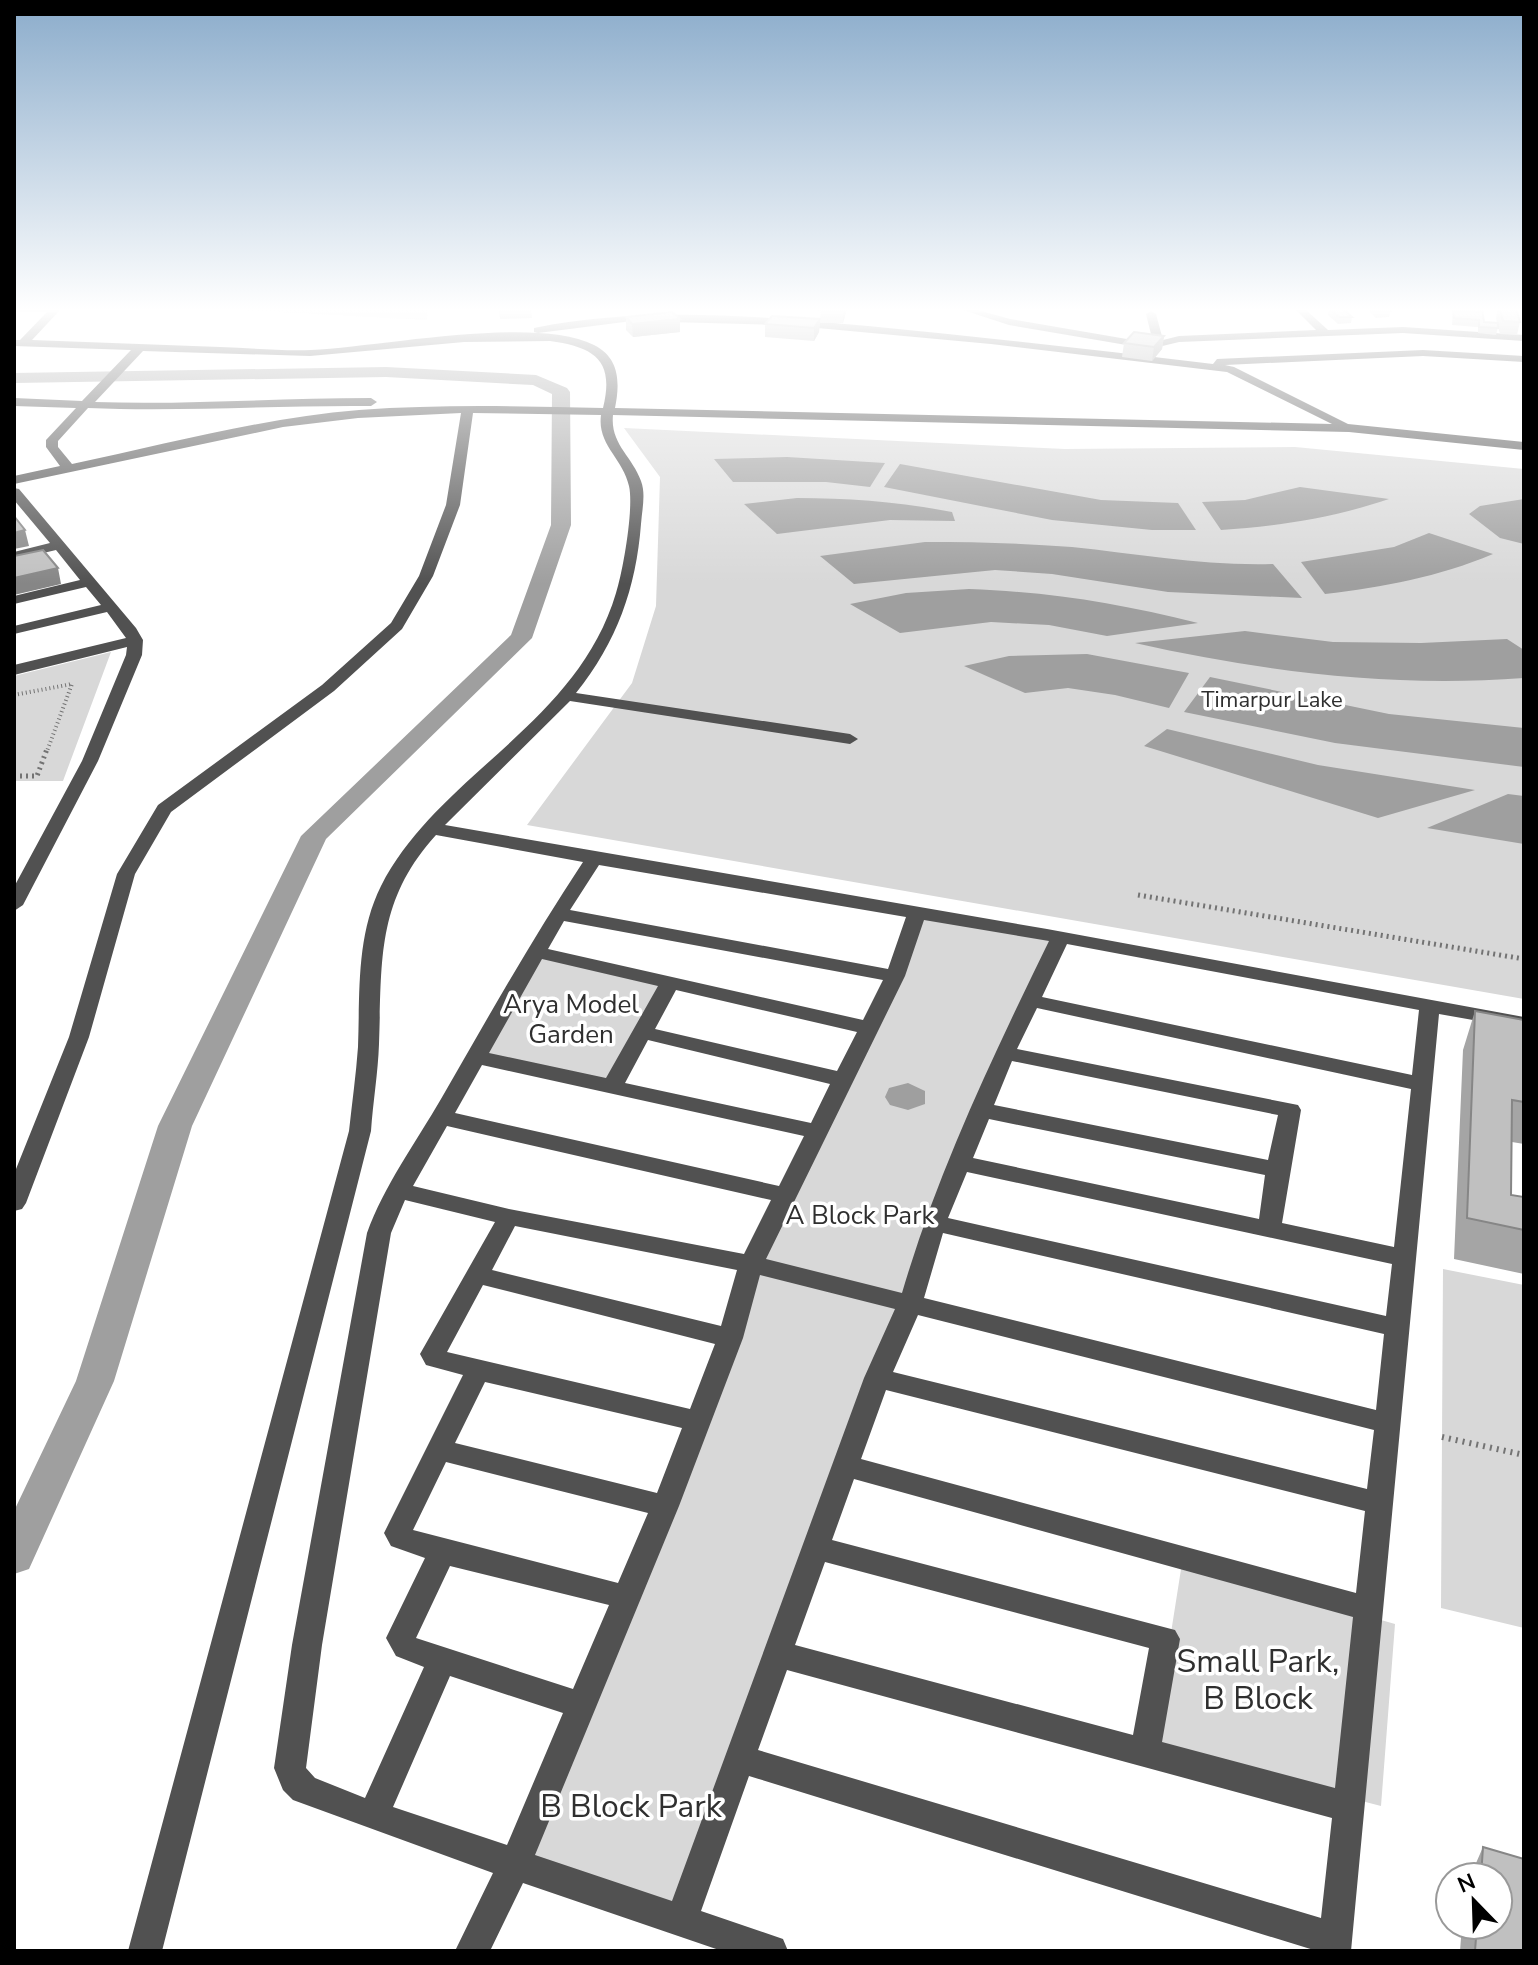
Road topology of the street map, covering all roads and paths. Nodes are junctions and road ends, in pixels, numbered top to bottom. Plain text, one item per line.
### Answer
1 (87, 401) edge
2 (603, 401) edge
3 (1294, 401) edge
4 (14, 402) edge
5 (85, 403) junction
6 (383, 412) junction
7 (468, 413) junction
8 (597, 414) junction
9 (1349, 428) junction
10 (1524, 446) edge
11 (69, 469) junction
12 (14, 480) edge
13 (17, 498) edge
14 (60, 545) junction
15 (14, 556) edge
16 (90, 582) junction
17 (14, 600) edge
18 (111, 607) junction
19 (14, 630) edge
20 (135, 640) junction
21 (14, 670) edge
22 (14, 695) edge
23 (565, 696) junction
24 (850, 739) dead end
25 (14, 776) edge
26 (430, 828) junction
27 (594, 859) junction
28 (1138, 895) dead end
29 (14, 905) edge
30 (917, 913) junction
31 (558, 914) junction
32 (1060, 938) junction
33 (536, 952) junction
34 (1524, 959) edge
35 (895, 976) junction
36 (670, 983) junction
37 (1029, 1000) junction
38 (1430, 1006) junction
39 (1524, 1023) edge
40 (869, 1028) junction
41 (644, 1033) junction
42 (1005, 1053) junction
43 (476, 1057) junction
44 (844, 1080) junction
45 (1422, 1084) junction
46 (612, 1087) junction
47 (982, 1110) junction
48 (441, 1117) junction
49 (819, 1132) junction
50 (961, 1163) junction
51 (1277, 1170) junction
52 (399, 1191) junction
53 (784, 1195) junction
54 (14, 1203) edge
55 (509, 1217) junction
56 (934, 1223) junction
57 (1269, 1231) junction
58 (1404, 1258) junction
59 (751, 1264) junction
60 (478, 1275) junction
61 (911, 1302) junction
62 (1397, 1328) junction
63 (730, 1338) junction
64 (478, 1370) junction
65 (877, 1378) junction
66 (698, 1421) junction
67 (1387, 1423) junction
68 (1442, 1437) dead end
69 (440, 1450) junction
70 (1524, 1455) edge
71 (845, 1466) junction
72 (1379, 1503) junction
73 (665, 1506) junction
74 (816, 1548) junction
75 (442, 1552) junction
76 (625, 1597) junction
77 (1369, 1609) junction
78 (778, 1654) junction
79 (442, 1660) junction
80 (579, 1705) junction
81 (1145, 1753) junction
82 (740, 1759) junction
83 (1349, 1807) junction
84 (373, 1816) junction
85 (515, 1864) junction
86 (681, 1921) junction
87 (1335, 1945) edge
88 (145, 1951) edge
89 (472, 1951) edge
90 (771, 1951) edge

1 - 5 street
2 - 8 street
3 - 9 street
4 - 5 street
5 - 6 street
5 - 11 street
6 - 7 street
6 - 11 street
7 - 8 street
7 - 8 street
7 - 54 street
8 - 9 street
8 - 23 street
9 - 10 street
11 - 12 street
13 - 14 street
14 - 15 street
14 - 16 street
16 - 17 street
16 - 18 street
18 - 19 street
18 - 20 street
20 - 21 street
20 - 29 street
22 - 25 path
23 - 24 street
23 - 26 street
26 - 27 street
26 - 88 street
27 - 30 street
27 - 31 street
28 - 34 path
30 - 32 street
30 - 35 street
31 - 33 street
31 - 35 street
32 - 37 street
32 - 38 street
33 - 36 street
33 - 43 street
35 - 40 street
36 - 40 street
36 - 41 street
37 - 42 street
37 - 45 street
38 - 39 street
38 - 45 street
40 - 44 street
41 - 44 street
41 - 46 street
42 - 47 street
42 - 51 street
43 - 46 street
43 - 48 street
44 - 49 street
45 - 58 street
46 - 49 street
47 - 50 street
47 - 51 street
48 - 52 street
48 - 53 street
49 - 53 street
50 - 56 street
50 - 57 street
51 - 57 street
52 - 55 street
52 - 84 street
53 - 59 street
55 - 59 street
55 - 60 street
56 - 61 street
56 - 62 street
57 - 58 street
58 - 62 street
59 - 61 street
59 - 63 street
60 - 63 street
60 - 64 street
61 - 65 street
61 - 67 street
62 - 67 street
63 - 66 street
64 - 66 street
64 - 69 street
65 - 71 street
65 - 72 street
66 - 73 street
67 - 72 street
68 - 70 path
69 - 73 street
69 - 75 street
71 - 74 street
71 - 77 street
72 - 77 street
73 - 76 street
74 - 78 street
74 - 81 street
75 - 76 street
75 - 79 street
76 - 80 street
77 - 83 street
78 - 81 street
78 - 82 street
79 - 80 street
79 - 84 street
80 - 85 street
81 - 83 street
82 - 86 street
82 - 87 street
83 - 87 street
84 - 85 street
85 - 86 street
85 - 89 street
86 - 90 street

